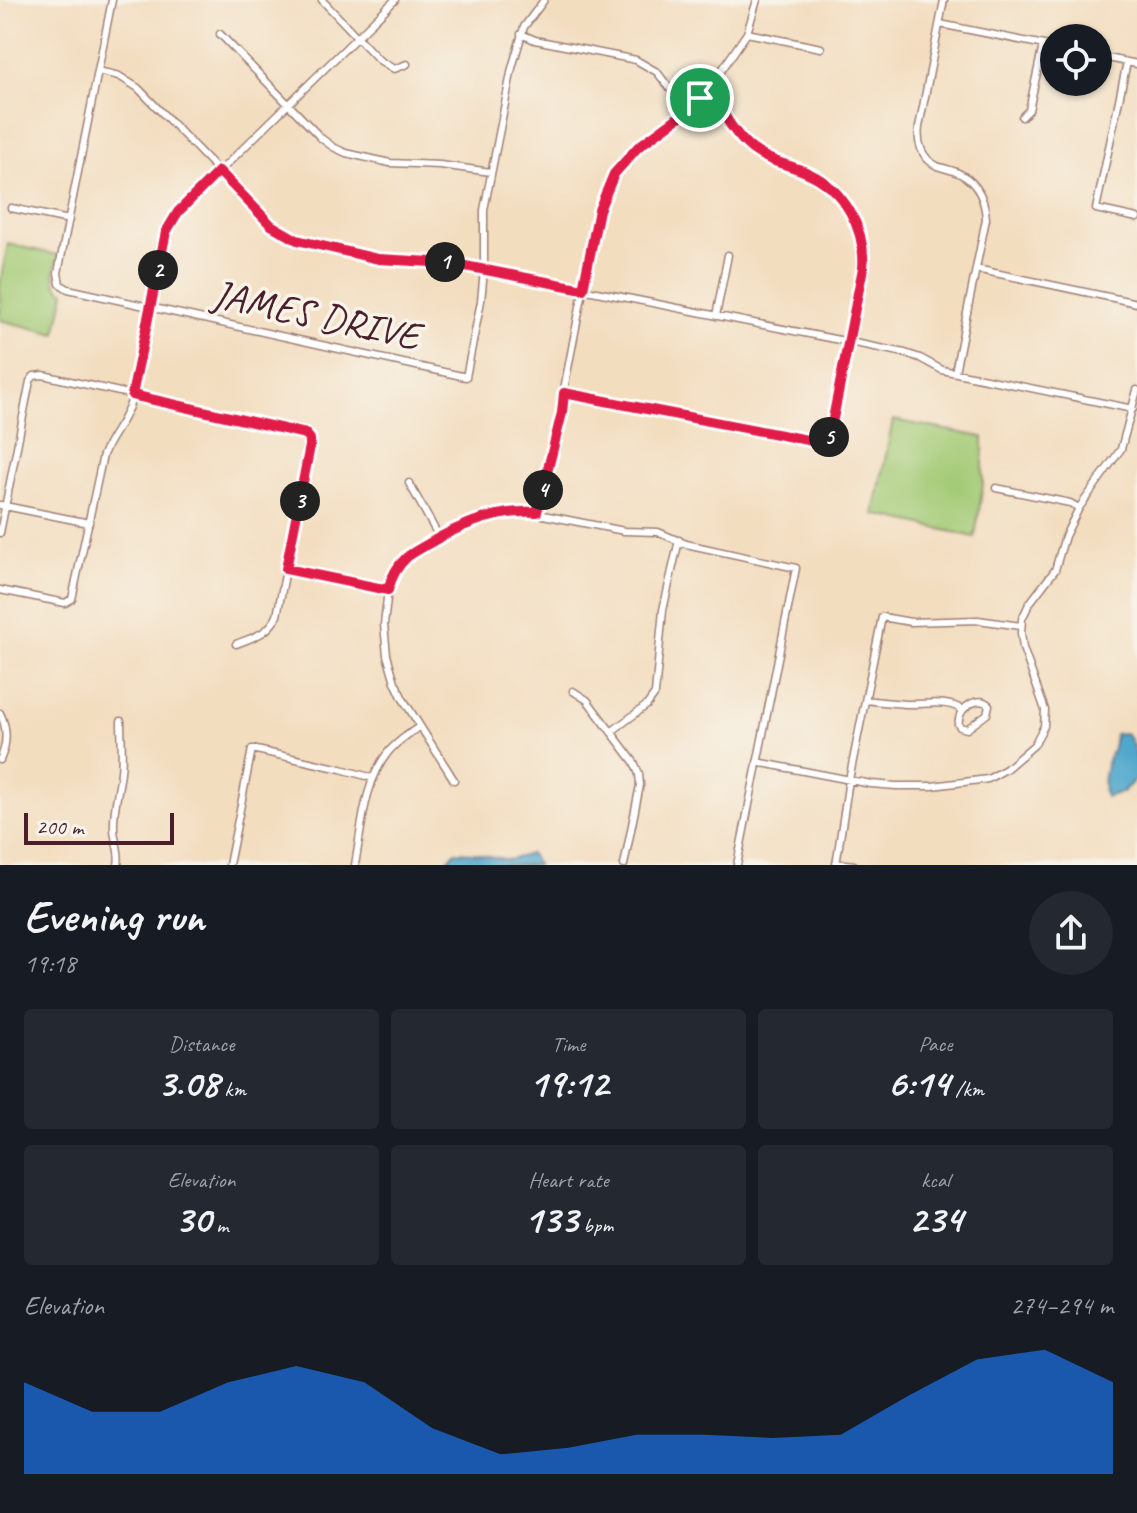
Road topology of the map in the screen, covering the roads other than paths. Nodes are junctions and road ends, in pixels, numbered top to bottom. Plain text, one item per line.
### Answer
1 (112, 0) edge
2 (322, 0) edge
3 (395, 0) edge
4 (544, 0) edge
5 (757, 0) edge
6 (944, 0) edge
7 (940, 24) junction
8 (747, 33) junction
9 (220, 34) dead end
10 (521, 34) junction
11 (358, 37) junction
12 (1040, 44) edge
13 (821, 48) dead end
14 (1040, 59) edge
15 (1112, 59) edge
16 (1127, 62) junction
17 (407, 64) dead end
18 (1137, 64) edge
19 (98, 71) junction
20 (709, 89) junction
21 (288, 105) junction
22 (687, 111) junction
23 (1022, 117) dead end
24 (219, 171) junction
25 (491, 172) junction
26 (11, 208) dead end
27 (1137, 218) edge
28 (69, 220) junction
29 (728, 255) dead end
30 (976, 269) junction
31 (484, 270) junction
32 (583, 289) junction
33 (1137, 303) edge
34 (151, 307) junction
35 (716, 316) junction
36 (849, 342) junction
37 (955, 372) junction
38 (1137, 390) edge
39 (564, 393) junction
40 (132, 395) junction
41 (1133, 409) junction
42 (409, 483) dead end
43 (996, 488) dead end
44 (3, 506) edge
45 (1079, 508) junction
46 (537, 512) junction
47 (89, 523) junction
48 (0, 533) edge
49 (439, 537) junction
50 (679, 540) junction
51 (286, 569) junction
52 (0, 590) edge
53 (388, 590) junction
54 (1021, 626) junction
55 (236, 644) dead end
56 (573, 691) dead end
57 (866, 700) junction
58 (963, 710) junction
59 (0, 713) edge
60 (121, 721) dead end
61 (420, 726) junction
62 (611, 732) junction
63 (0, 760) edge
64 (757, 762) junction
65 (373, 778) junction
66 (454, 780) dead end
67 (849, 780) junction
68 (836, 864) edge
69 (118, 865) edge
70 (229, 865) edge
71 (355, 865) edge
72 (624, 865) edge
73 (737, 865) edge
74 (854, 865) edge

1 - 19 street
2 - 11 street
3 - 11 street
4 - 10 street
5 - 8 street
6 - 7 street
7 - 12 street
7 - 30 street
8 - 13 street
8 - 20 street
9 - 21 street
10 - 22 street
10 - 25 street
11 - 17 street
11 - 21 street
14 - 23 street
15 - 16 street
16 - 18 street
16 - 27 street
19 - 24 street
19 - 28 street
20 - 22 street
20 - 36 street
21 - 24 street
21 - 25 street
22 - 32 street
24 - 31 street
24 - 34 street
25 - 31 street
26 - 28 street
28 - 34 street, JAMES DRIVE
29 - 35 street
30 - 33 street
30 - 37 street
31 - 32 street
31 - 34 street, JAMES DRIVE
32 - 35 street
32 - 39 street
34 - 40 street
35 - 36 street
36 - 37 street
36 - 39 street
37 - 41 street
38 - 41 street
39 - 46 street
40 - 44 street
40 - 47 street
40 - 51 street
41 - 45 street
42 - 49 street
43 - 45 street
44 - 47 street
44 - 48 street
45 - 54 street
46 - 49 street
46 - 50 street
47 - 52 street
49 - 53 street
50 - 62 street
50 - 64 street
51 - 53 street
51 - 55 street
53 - 61 street
54 - 57 street
54 - 67 street
56 - 62 street
57 - 58 street
57 - 67 street
58 - 58 street
59 - 63 street
60 - 69 street
61 - 65 street
61 - 66 street
62 - 72 street
64 - 67 street
64 - 73 street
65 - 70 street
65 - 71 street
67 - 68 street
68 - 74 street

